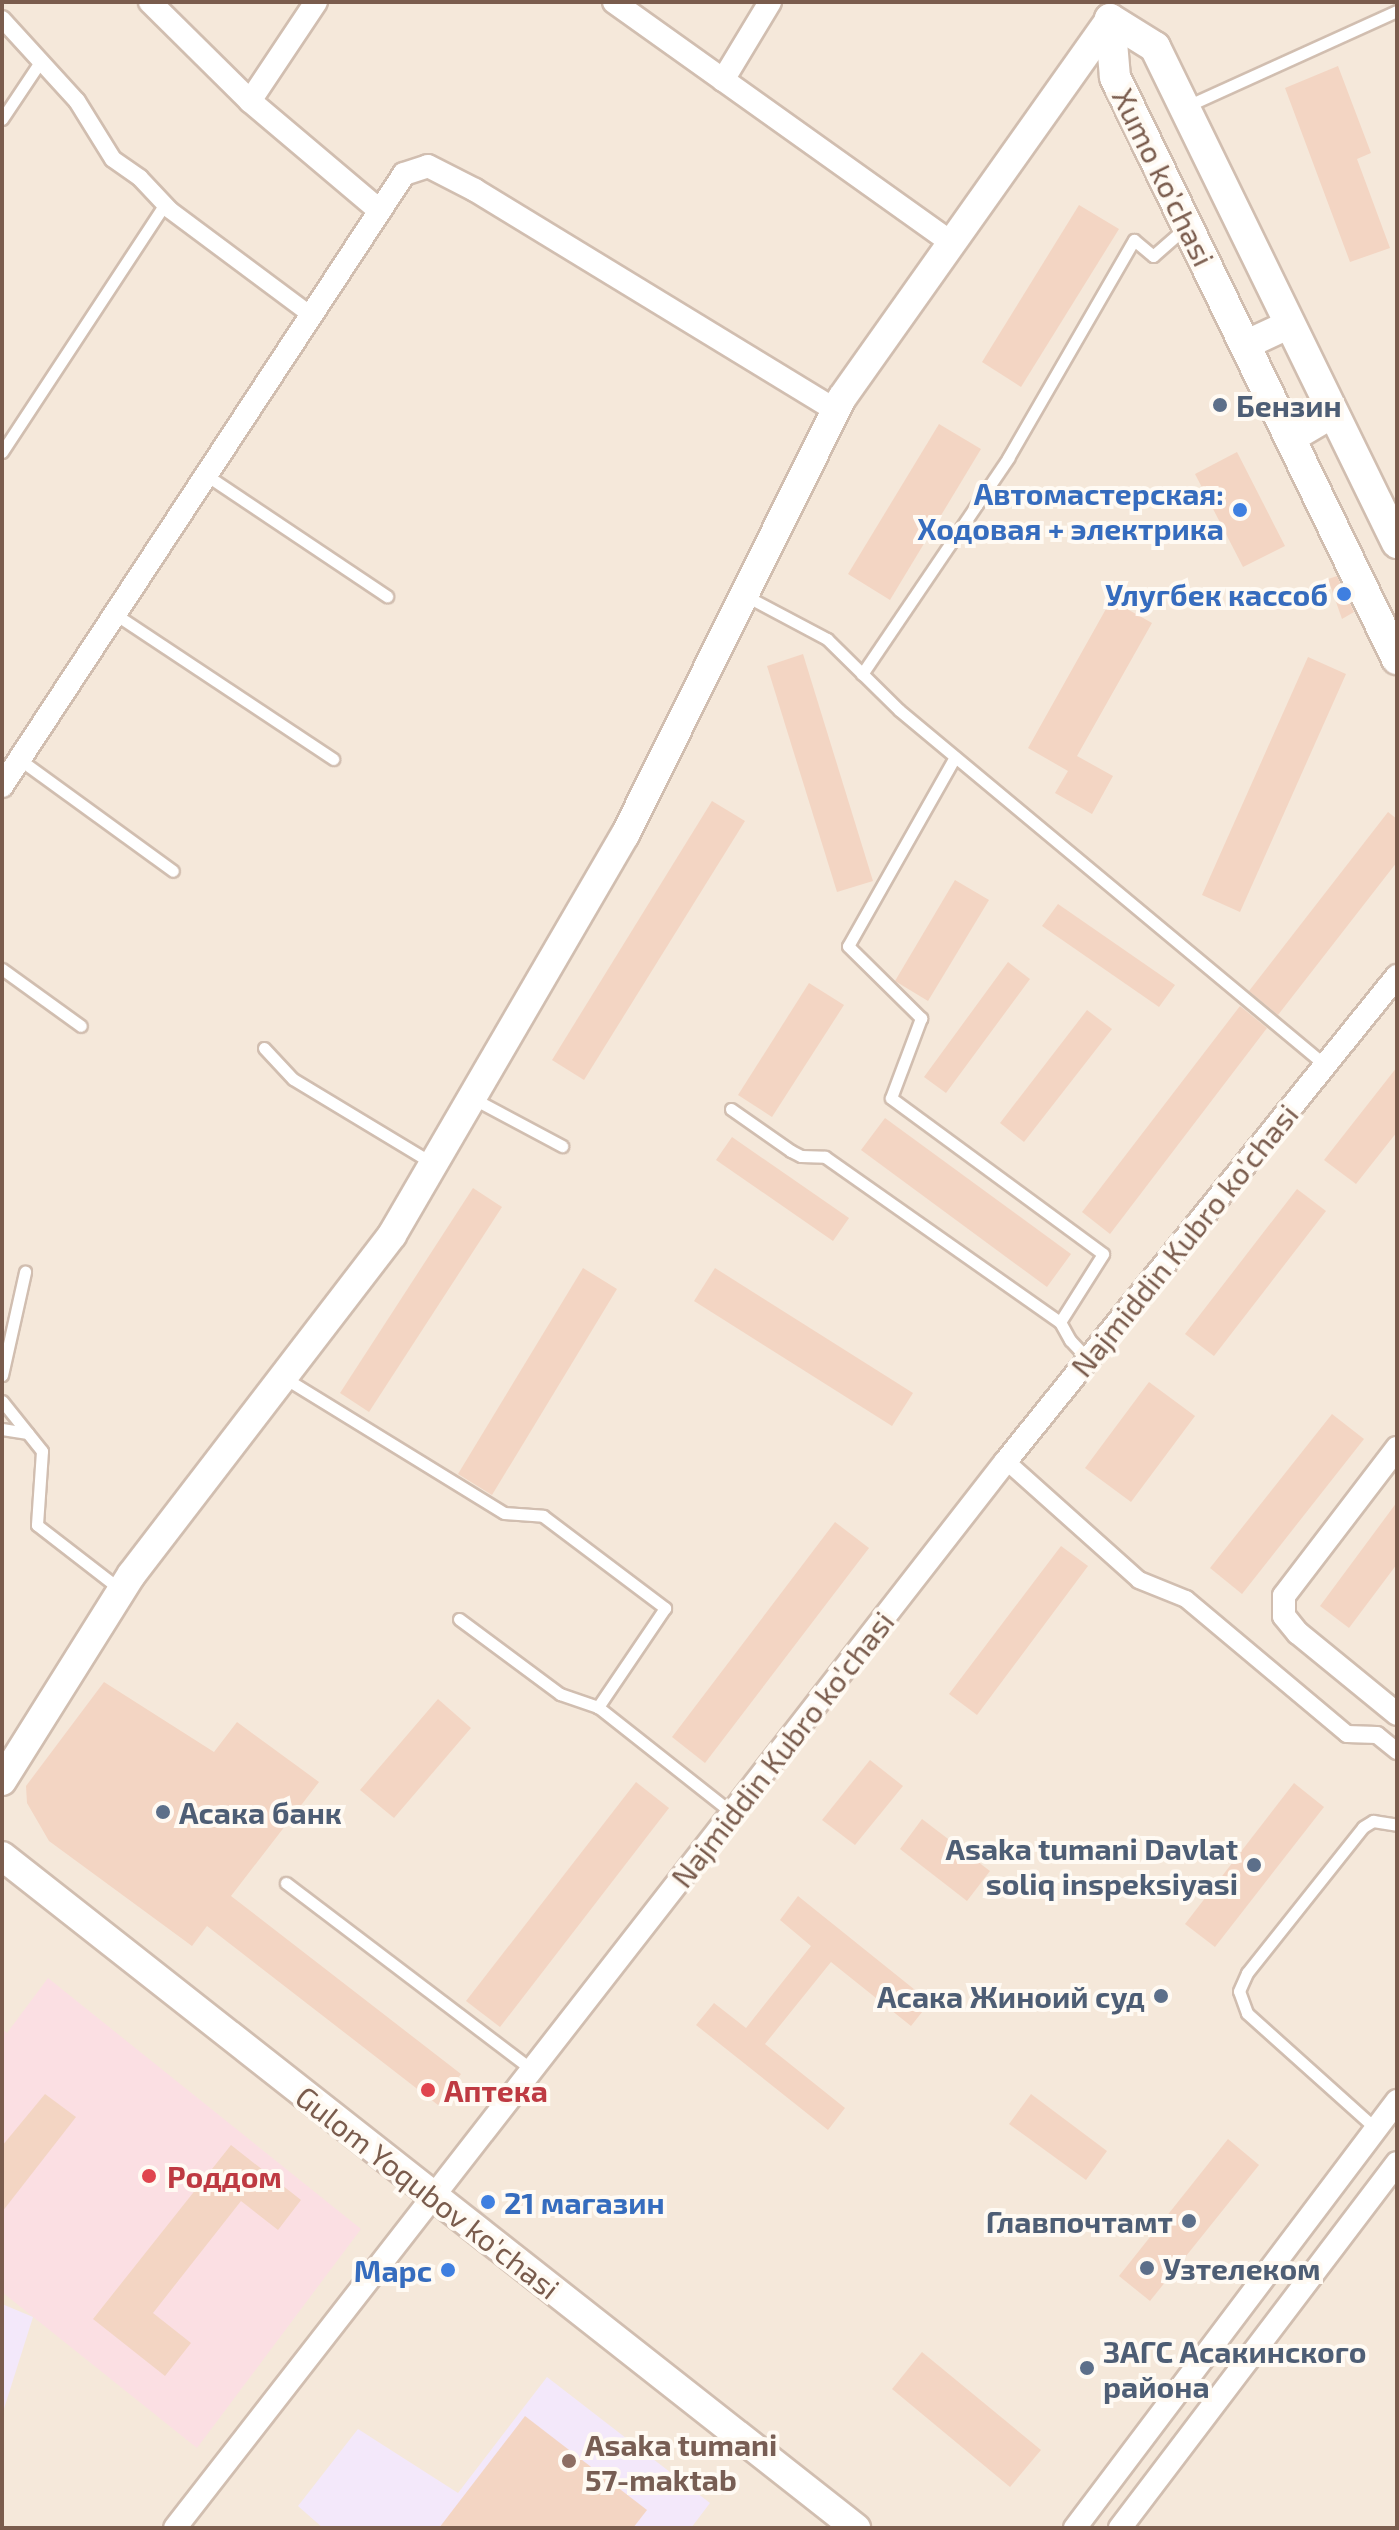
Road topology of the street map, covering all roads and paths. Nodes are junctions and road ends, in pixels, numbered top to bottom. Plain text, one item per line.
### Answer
1 (150, 2) edge
2 (316, 2) edge
3 (614, 2) edge
4 (770, 2) edge
5 (1111, 8) edge
6 (1397, 11) edge
7 (2, 19) edge
8 (40, 62) junction
9 (723, 80) junction
10 (250, 101) junction
11 (1185, 108) junction
12 (2, 119) edge
13 (165, 204) junction
14 (380, 211) junction
15 (1187, 226) junction
16 (951, 242) junction
17 (311, 315) junction
18 (1290, 324) junction
19 (1245, 345) junction
20 (835, 410) junction
21 (1334, 413) junction
22 (1290, 439) junction
23 (2, 452) edge
24 (206, 475) junction
25 (1397, 543) edge
26 (744, 594) junction
27 (387, 596) dead end
28 (115, 614) junction
29 (1397, 659) edge
30 (862, 674) junction
31 (955, 757) junction
32 (19, 759) junction
33 (333, 759) dead end
34 (2, 786) edge
35 (173, 871) dead end
36 (2, 969) edge
37 (1397, 976) edge
38 (81, 1026) dead end
39 (264, 1048) dead end
40 (1325, 1065) junction
41 (470, 1097) junction
42 (731, 1109) dead end
43 (562, 1146) dead end
44 (432, 1163) junction
45 (25, 1272) dead end
46 (1060, 1322) junction
47 (1088, 1359) junction
48 (2, 1375) edge
49 (282, 1377) junction
50 (2, 1401) edge
51 (2, 1429) edge
52 (28, 1433) junction
53 (1397, 1448) edge
54 (1006, 1461) junction
55 (121, 1591) junction
56 (459, 1619) dead end
57 (598, 1707) junction
58 (1397, 1714) edge
59 (1397, 1751) edge
60 (2, 1781) edge
61 (732, 1813) junction
62 (1397, 1825) edge
63 (2, 1856) edge
64 (286, 1883) dead end
65 (532, 2070) junction
66 (1397, 2101) edge
67 (1375, 2128) junction
68 (1397, 2163) edge
69 (434, 2197) junction
70 (175, 2528) edge
71 (856, 2528) edge
72 (1075, 2528) edge
73 (1120, 2528) edge

1 - 10 street
2 - 10 street
3 - 9 street
4 - 9 street
5 - 11 main road, Xumo ko’chasi
5 - 15 main road, Xumo ko’chasi
5 - 16 street
6 - 11 lane
7 - 8 street
8 - 12 lane
8 - 13 street
9 - 16 street
10 - 14 street
11 - 18 main road, Xumo ko’chasi
13 - 17 street
13 - 23 lane
14 - 17 street
14 - 20 street
15 - 19 main road, Xumo ko’chasi
15 - 30 lane
16 - 20 street
17 - 24 street
18 - 19 street
18 - 21 main road, Xumo ko’chasi
19 - 22 main road, Xumo ko’chasi
20 - 26 street
21 - 22 street
21 - 25 main road, Xumo ko’chasi
22 - 29 main road, Xumo ko’chasi
24 - 27 lane
24 - 28 street
26 - 30 lane
26 - 41 street
28 - 32 street
28 - 33 lane
30 - 31 lane
31 - 40 lane
31 - 46 lane
32 - 34 street
32 - 35 lane
36 - 38 lane
37 - 40 street, Najmiddin Kubro ko'chasi
39 - 44 lane
40 - 47 street, Najmiddin Kubro ko'chasi
41 - 43 lane
41 - 44 street
42 - 46 lane
44 - 49 street
45 - 48 lane
46 - 47 lane
47 - 54 street, Najmiddin Kubro ko'chasi
49 - 55 street
49 - 57 lane
50 - 52 lane
51 - 52 lane
52 - 55 lane
53 - 58 street
54 - 59 street
54 - 61 street, Najmiddin Kubro ko'chasi
55 - 60 street
56 - 57 lane
57 - 61 lane
61 - 65 street, Najmiddin Kubro ko'chasi
62 - 67 lane
63 - 69 street, Gulom Yoqubov ko'chasi
64 - 65 lane
65 - 69 street, Najmiddin Kubro ko'chasi
66 - 67 street
67 - 72 street
68 - 73 street
69 - 70 street, Najmiddin Kubro ko'chasi
69 - 71 street, Gulom Yoqubov ko'chasi

